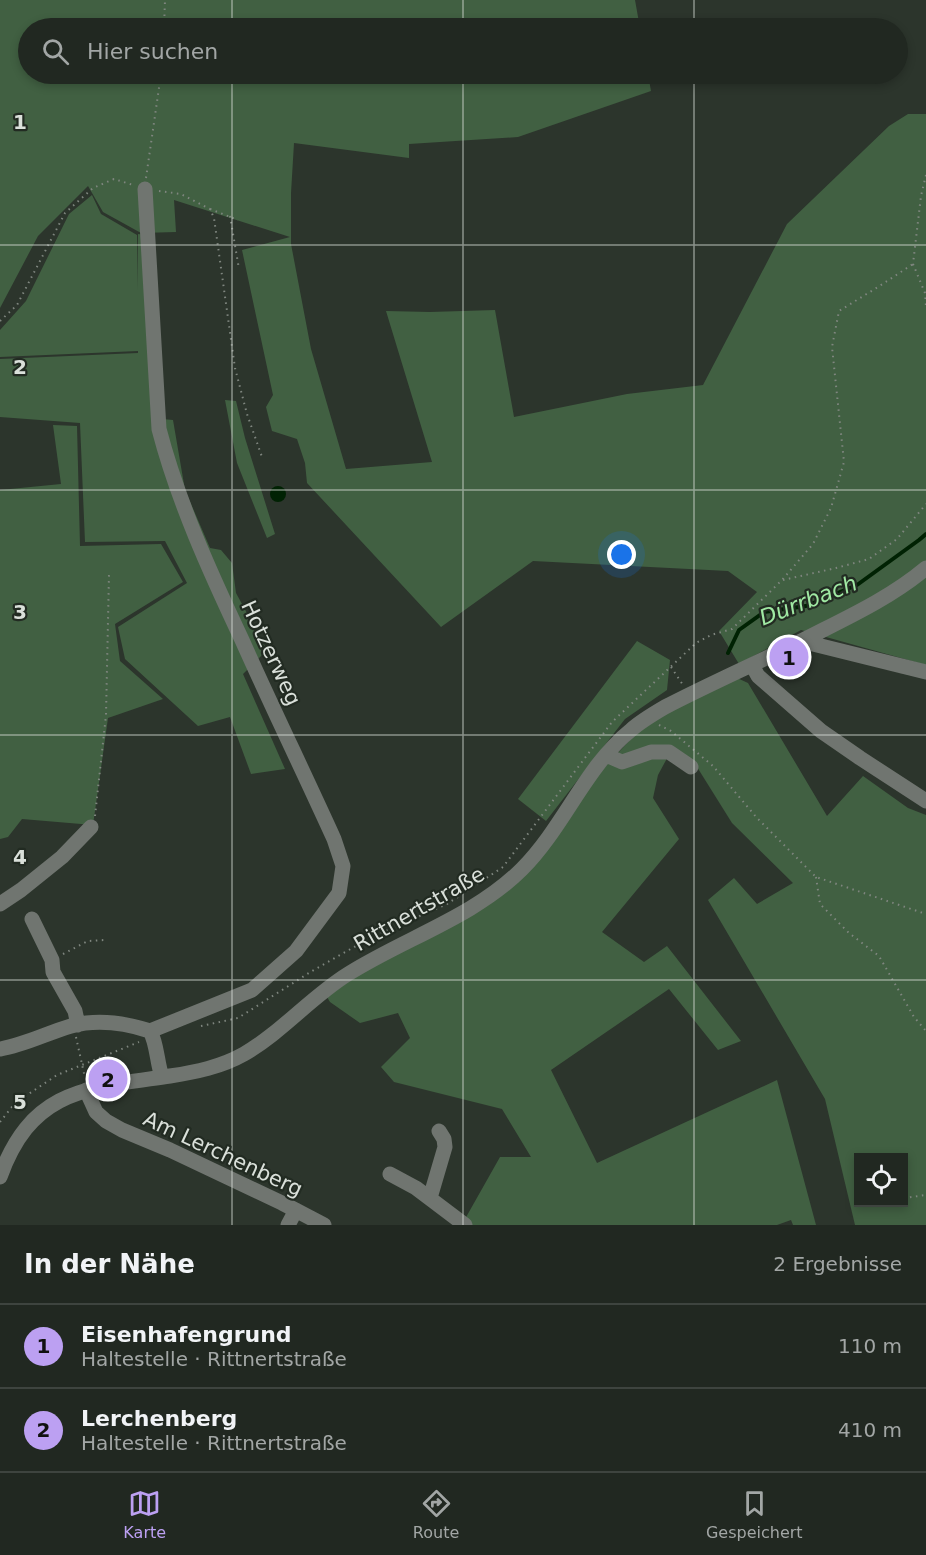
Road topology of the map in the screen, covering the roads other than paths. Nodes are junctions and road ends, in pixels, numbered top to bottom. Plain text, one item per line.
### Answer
1 (145, 189) road end
2 (926, 568) edge
3 (805, 639) junction
4 (752, 665) junction
5 (926, 672) edge
6 (606, 754) junction
7 (691, 767) dead end
8 (926, 801) edge
9 (91, 827) road end
10 (0, 904) edge
11 (32, 919) dead end
12 (76, 1025) junction
13 (151, 1034) junction
14 (0, 1049) edge
15 (162, 1077) junction
16 (86, 1090) junction
17 (439, 1131) dead end
18 (390, 1174) dead end
19 (0, 1177) edge
20 (430, 1198) junction
21 (296, 1210) junction
22 (288, 1225) edge
23 (324, 1225) edge
24 (465, 1225) edge

1 - 13 street, Hotzerweg
2 - 3 street, Rittnertstraße
3 - 4 street, Rittnertstraße
3 - 5 street
4 - 6 street, Rittnertstraße
4 - 8 street
6 - 7 street
6 - 15 street, Rittnertstraße
9 - 10 street
11 - 12 street
12 - 13 street
12 - 14 street
13 - 15 street
15 - 16 street, Rittnertstraße
16 - 19 street, Rittnertstraße
16 - 21 street, Am Lerchenberg
17 - 20 street
18 - 20 street
20 - 24 street
21 - 22 street
21 - 23 street, Am Lerchenberg

